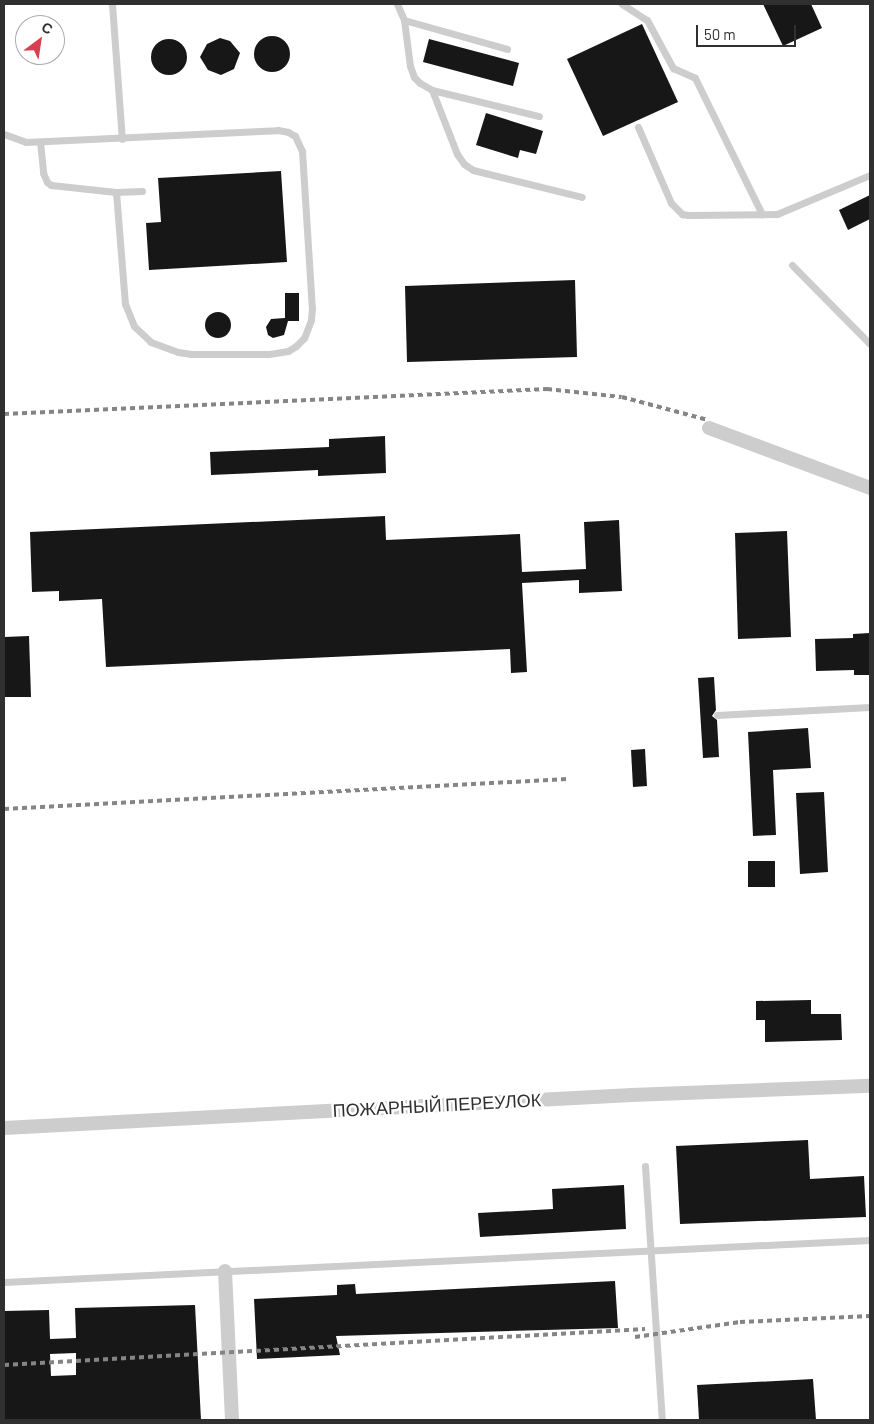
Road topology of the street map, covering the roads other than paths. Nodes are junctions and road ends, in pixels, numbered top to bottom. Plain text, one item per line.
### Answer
1 (112, 4) edge
2 (397, 4) edge
3 (622, 4) edge
4 (404, 20) junction
5 (507, 49) dead end
6 (432, 90) junction
7 (539, 116) dead end
8 (638, 127) dead end
9 (4, 134) edge
10 (122, 139) junction
11 (40, 142) junction
12 (870, 175) edge
13 (142, 191) dead end
14 (116, 192) junction
15 (582, 197) dead end
16 (762, 214) junction
17 (792, 265) dead end
18 (870, 344) edge
19 (709, 428) dead end
20 (870, 488) edge
21 (870, 707) edge
22 (717, 715) dead end
23 (870, 1086) edge
24 (4, 1128) edge
25 (645, 1166) dead end
26 (870, 1240) edge
27 (652, 1251) junction
28 (225, 1271) junction
29 (4, 1282) edge
30 (232, 1420) edge
31 (662, 1420) edge

1 - 10 lane
2 - 4 lane
3 - 16 lane
4 - 5 lane
4 - 6 lane
6 - 7 lane
6 - 15 lane
8 - 16 lane
9 - 11 lane
10 - 11 lane
10 - 14 lane
11 - 14 lane
12 - 16 lane
13 - 14 lane
17 - 18 lane
19 - 20 street
21 - 22 lane
23 - 24 street, ПОЖАРНЫЙ ПЕРЕУЛОК
25 - 27 lane
26 - 27 lane
27 - 28 lane
27 - 31 lane
28 - 29 lane
28 - 30 street

